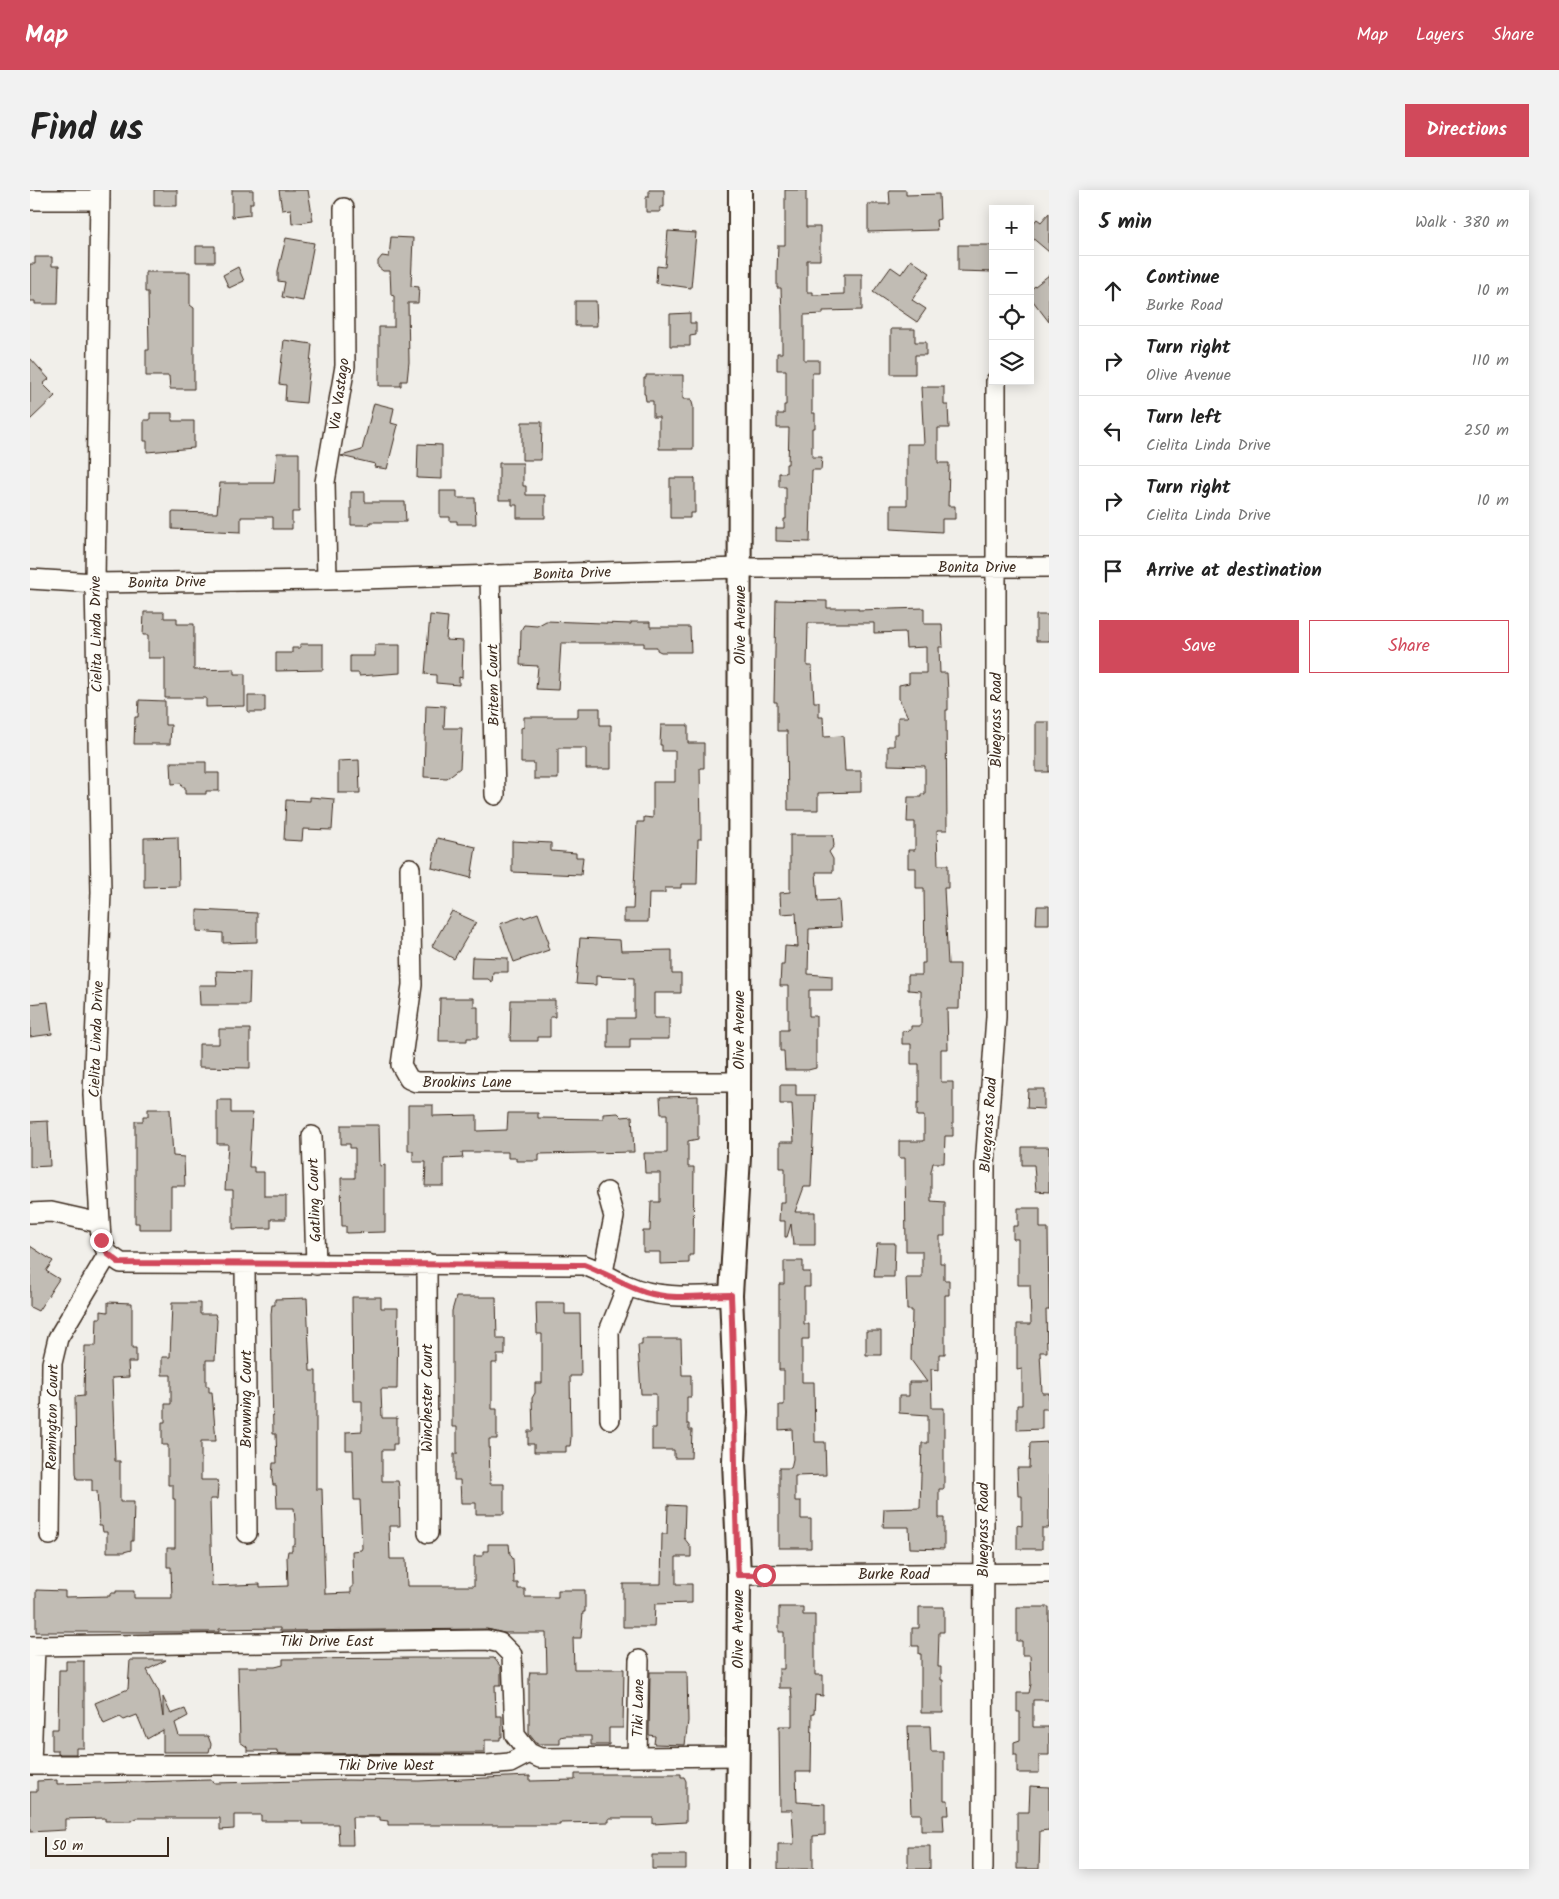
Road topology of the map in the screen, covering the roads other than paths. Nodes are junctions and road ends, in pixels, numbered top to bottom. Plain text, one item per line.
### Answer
1 (740, 190) edge
2 (100, 195) edge
3 (30, 200) edge
4 (344, 208) dead end
5 (996, 385) edge
6 (1049, 567) edge
7 (740, 568) junction
8 (996, 568) junction
9 (490, 575) junction
10 (30, 578) edge
11 (327, 580) junction
12 (95, 582) junction
13 (495, 795) dead end
14 (410, 868) dead end
15 (738, 1082) junction
16 (312, 1136) dead end
17 (607, 1192) dead end
18 (30, 1213) edge
19 (100, 1223) junction
20 (108, 1254) junction
21 (426, 1263) junction
22 (245, 1265) junction
23 (316, 1265) junction
24 (603, 1272) junction
25 (627, 1286) junction
26 (731, 1295) junction
27 (610, 1419) dead end
28 (247, 1533) dead end
29 (428, 1533) dead end
30 (50, 1535) dead end
31 (1049, 1573) edge
32 (983, 1574) junction
33 (738, 1575) junction
34 (32, 1646) edge
35 (640, 1660) dead end
36 (529, 1753) junction
37 (637, 1756) junction
38 (738, 1756) junction
39 (30, 1765) edge
40 (737, 1869) edge
41 (983, 1869) edge

1 - 7 main road, Olive Avenue
2 - 3 street
2 - 12 street, Cielita Linda Drive
4 - 11 street, Via Vastago
5 - 8 street, Bluegrass Road
6 - 8 street, Bonita Drive
7 - 8 street, Bonita Drive
7 - 9 street, Bonita Drive
7 - 15 main road, Olive Avenue
8 - 32 street, Bluegrass Road
9 - 11 street, Bonita Drive
9 - 13 street, Britem Court
10 - 12 street, Bonita Drive
11 - 12 street, Bonita Drive
12 - 19 street, Cielita Linda Drive
14 - 15 street, Brookins Lane
15 - 26 main road, Olive Avenue
16 - 23 street, Gatling Court
17 - 24 street
18 - 19 street
19 - 20 street, Cielita Linda Drive
20 - 22 street
20 - 30 street, Remington Court
21 - 23 street
21 - 24 street
21 - 29 street, Winchester Court
22 - 23 street
22 - 28 street, Browning Court
24 - 25 street
25 - 26 street
25 - 27 street
26 - 33 main road, Olive Avenue
31 - 32 street, Burke Road
32 - 33 street, Burke Road
32 - 41 street, Bluegrass Road
33 - 38 main road, Olive Avenue
34 - 36 street, Tiki Drive East
34 - 39 street
35 - 37 street, Tiki Lane
36 - 37 street
36 - 39 street, Tiki Drive West
37 - 38 street
38 - 40 main road, Olive Avenue

